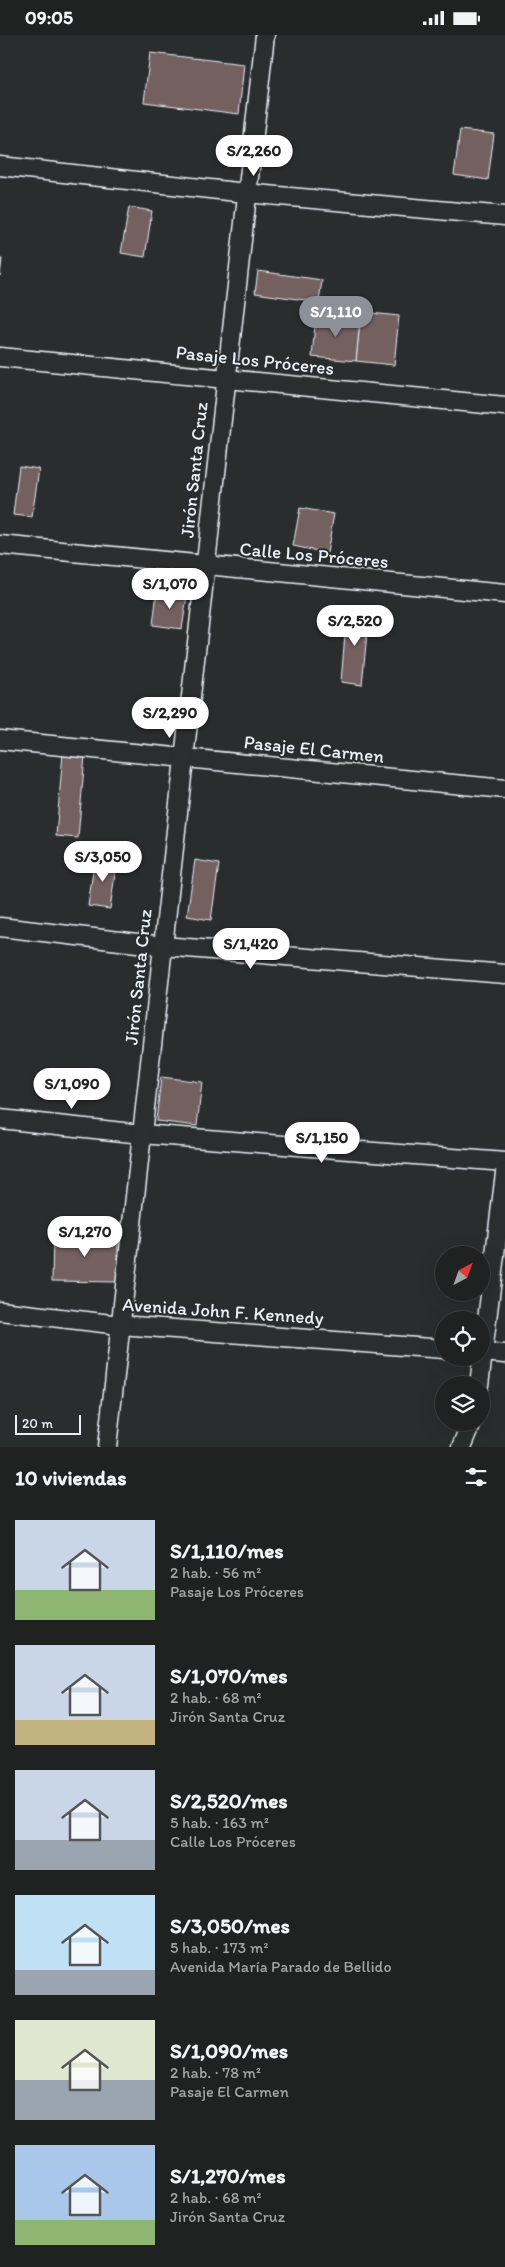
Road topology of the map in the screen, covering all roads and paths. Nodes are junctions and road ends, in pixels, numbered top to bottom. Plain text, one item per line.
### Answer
1 (264, 35) edge
2 (0, 166) edge
3 (246, 193) junction
4 (505, 216) edge
5 (0, 357) edge
6 (225, 379) junction
7 (505, 406) edge
8 (0, 545) edge
9 (205, 566) junction
10 (505, 594) edge
11 (0, 740) edge
12 (184, 758) junction
13 (505, 789) edge
14 (0, 927) edge
15 (163, 946) junction
16 (505, 974) edge
17 (0, 1119) edge
18 (142, 1134) junction
19 (505, 1162) edge
20 (505, 1173) edge
21 (0, 1311) edge
22 (488, 1311) edge
23 (120, 1325) junction
24 (435, 1348) edge
25 (490, 1353) edge
26 (505, 1355) edge
27 (469, 1431) edge
28 (107, 1447) edge
29 (462, 1447) edge

1 - 3 street, Jirón Santa Cruz
2 - 3 street
3 - 4 street
3 - 6 street, Jirón Santa Cruz
5 - 6 street, Pasaje Los Próceres
6 - 7 street, Pasaje Los Próceres
6 - 9 street, Jirón Santa Cruz
8 - 9 street, Calle Los Próceres
9 - 10 street, Calle Los Próceres
9 - 12 street, Jirón Santa Cruz
11 - 12 street, Pasaje El Carmen
12 - 13 street, Pasaje El Carmen
12 - 15 street, Jirón Santa Cruz
14 - 15 street
15 - 16 street
15 - 18 street, Jirón Santa Cruz
17 - 18 street
18 - 19 street
18 - 23 street, Jirón Santa Cruz
20 - 22 street
21 - 23 street, Avenida John F. Kennedy
23 - 24 street, Avenida John F. Kennedy
23 - 28 street, Jirón Santa Cruz
25 - 26 street
27 - 29 street

